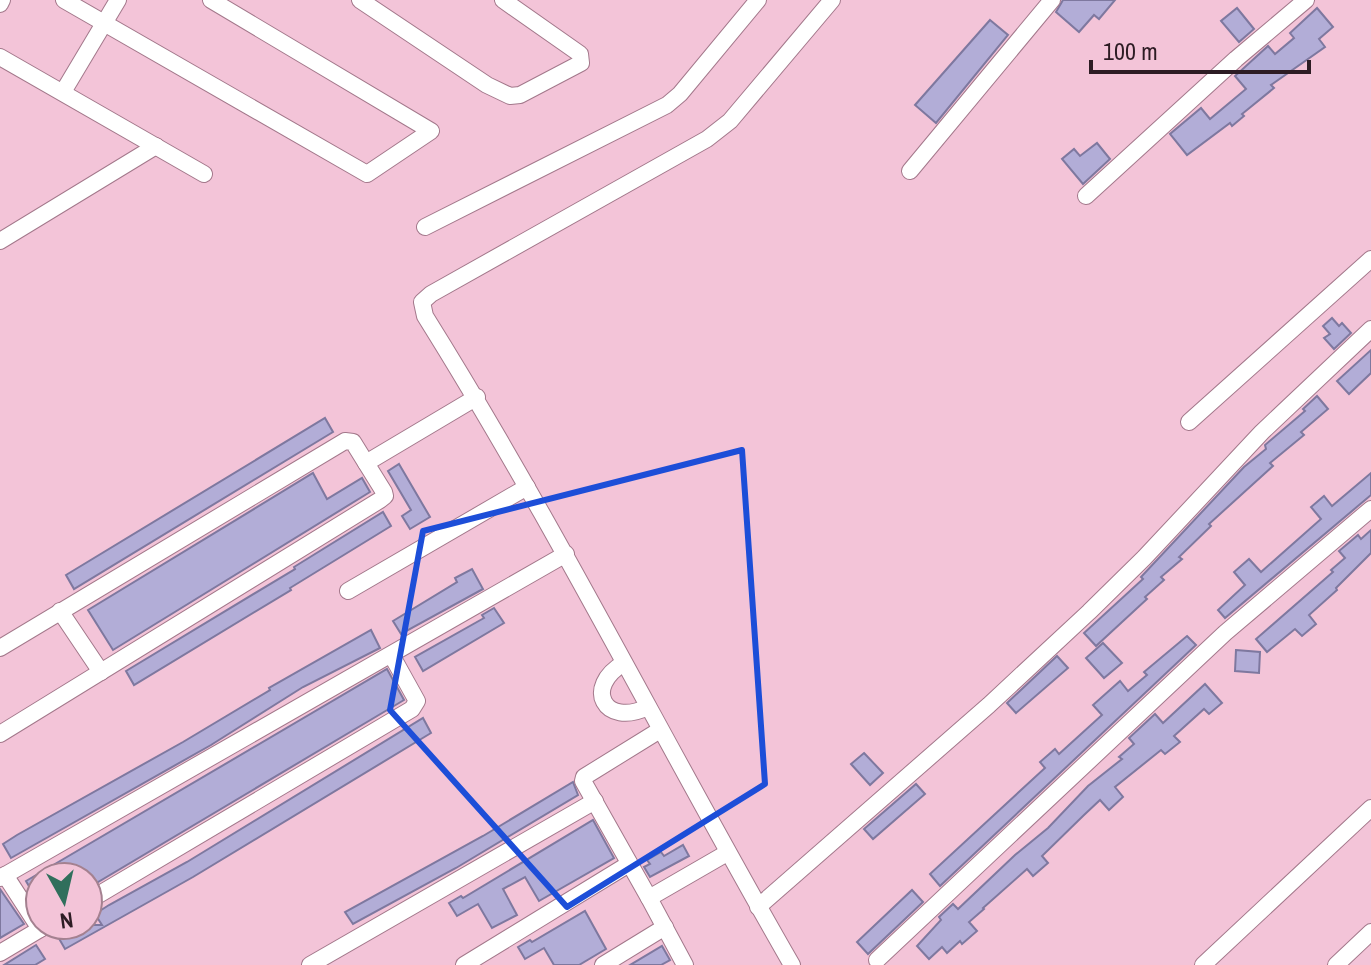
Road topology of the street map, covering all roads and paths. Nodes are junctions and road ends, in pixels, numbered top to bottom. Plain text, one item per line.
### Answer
1 (64, 0) edge
2 (118, 0) edge
3 (211, 0) edge
4 (360, 0) edge
5 (503, 0) edge
6 (758, 0) edge
7 (832, 0) edge
8 (1052, 0) edge
9 (1306, 0) edge
10 (104, 23) junction
11 (0, 57) edge
12 (63, 92) junction
13 (156, 146) junction
14 (910, 171) dead end
15 (204, 174) dead end
16 (1086, 196) dead end
17 (425, 227) dead end
18 (0, 241) edge
19 (1371, 259) edge
20 (1371, 329) edge
21 (477, 397) junction
22 (1189, 422) dead end
23 (366, 463) junction
24 (527, 487) junction
25 (1371, 509) edge
26 (566, 554) junction
27 (348, 591) dead end
28 (60, 611) junction
29 (0, 648) edge
30 (392, 656) junction
31 (624, 663) junction
32 (101, 672) junction
33 (648, 707) junction
34 (660, 730) junction
35 (0, 734) edge
36 (595, 801) junction
37 (1371, 808) edge
38 (727, 853) junction
39 (629, 864) junction
40 (2, 876) edge
41 (104, 892) edge
42 (649, 898) junction
43 (24, 903) edge
44 (758, 907) junction
45 (665, 927) junction
46 (1371, 932) edge
47 (24, 938) edge
48 (0, 953) edge
49 (877, 960) dead end
50 (310, 965) edge
51 (464, 965) edge
52 (603, 965) edge
53 (685, 965) edge
54 (792, 965) edge
55 (1203, 965) edge
56 (1336, 965) edge

1 - 10 street
2 - 10 street
3 - 10 street
4 - 5 street
6 - 17 street
7 - 21 street
8 - 14 street
9 - 16 street
10 - 12 street
11 - 12 street
12 - 13 street
13 - 15 street
13 - 18 street
19 - 22 street
20 - 44 street
21 - 23 street
21 - 24 street
23 - 28 street
23 - 32 street
24 - 26 street
24 - 27 street
25 - 49 street
26 - 30 street
26 - 31 street
28 - 29 street
28 - 32 street
30 - 40 street
30 - 41 street
31 - 33 street
31 - 33 street
32 - 35 street
33 - 34 street
34 - 36 street
34 - 38 street
36 - 39 street
36 - 50 street
37 - 55 street
38 - 42 street
38 - 44 street
39 - 42 street
39 - 51 street
40 - 43 street
42 - 45 street
44 - 54 street
45 - 52 street
45 - 53 street
46 - 56 street
47 - 48 street

